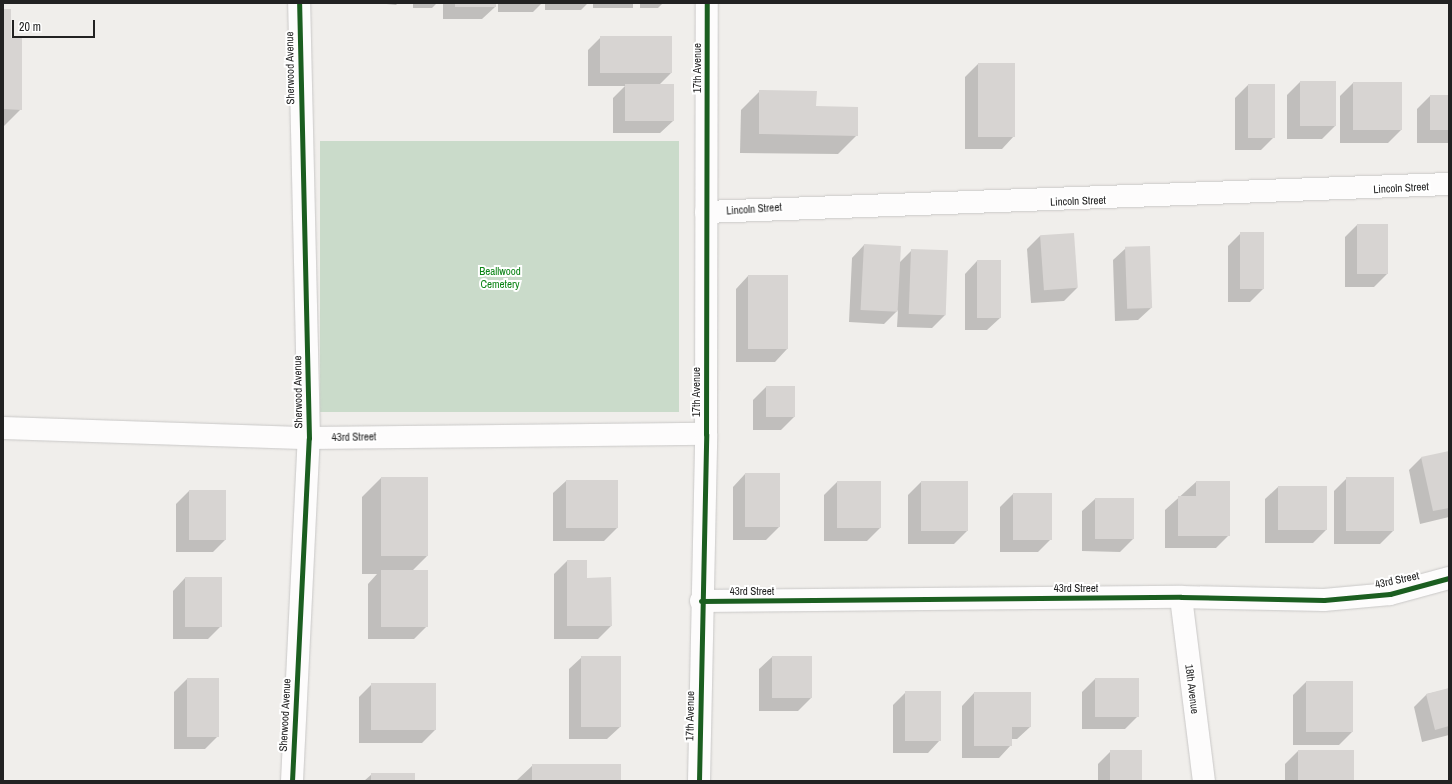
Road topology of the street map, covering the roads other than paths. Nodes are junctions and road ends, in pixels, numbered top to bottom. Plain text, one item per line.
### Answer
1 (299, 3) edge
2 (707, 3) edge
3 (1449, 184) edge
4 (706, 212) junction
5 (3, 428) edge
6 (706, 434) junction
7 (309, 438) junction
8 (1449, 578) edge
9 (1181, 597) junction
10 (701, 602) junction
11 (292, 781) edge
12 (699, 781) edge
13 (1204, 781) edge

1 - 7 street, Sherwood Avenue
2 - 4 street, 17th Avenue
3 - 4 street, Lincoln Street
4 - 6 street, 17th Avenue
5 - 7 street, 43rd Street
6 - 7 street, 43rd Street
6 - 10 street, 17th Avenue
7 - 11 street, Sherwood Avenue
8 - 9 street, 43rd Street
9 - 10 street, 43rd Street
9 - 13 street, 18th Avenue
10 - 12 street, 17th Avenue

